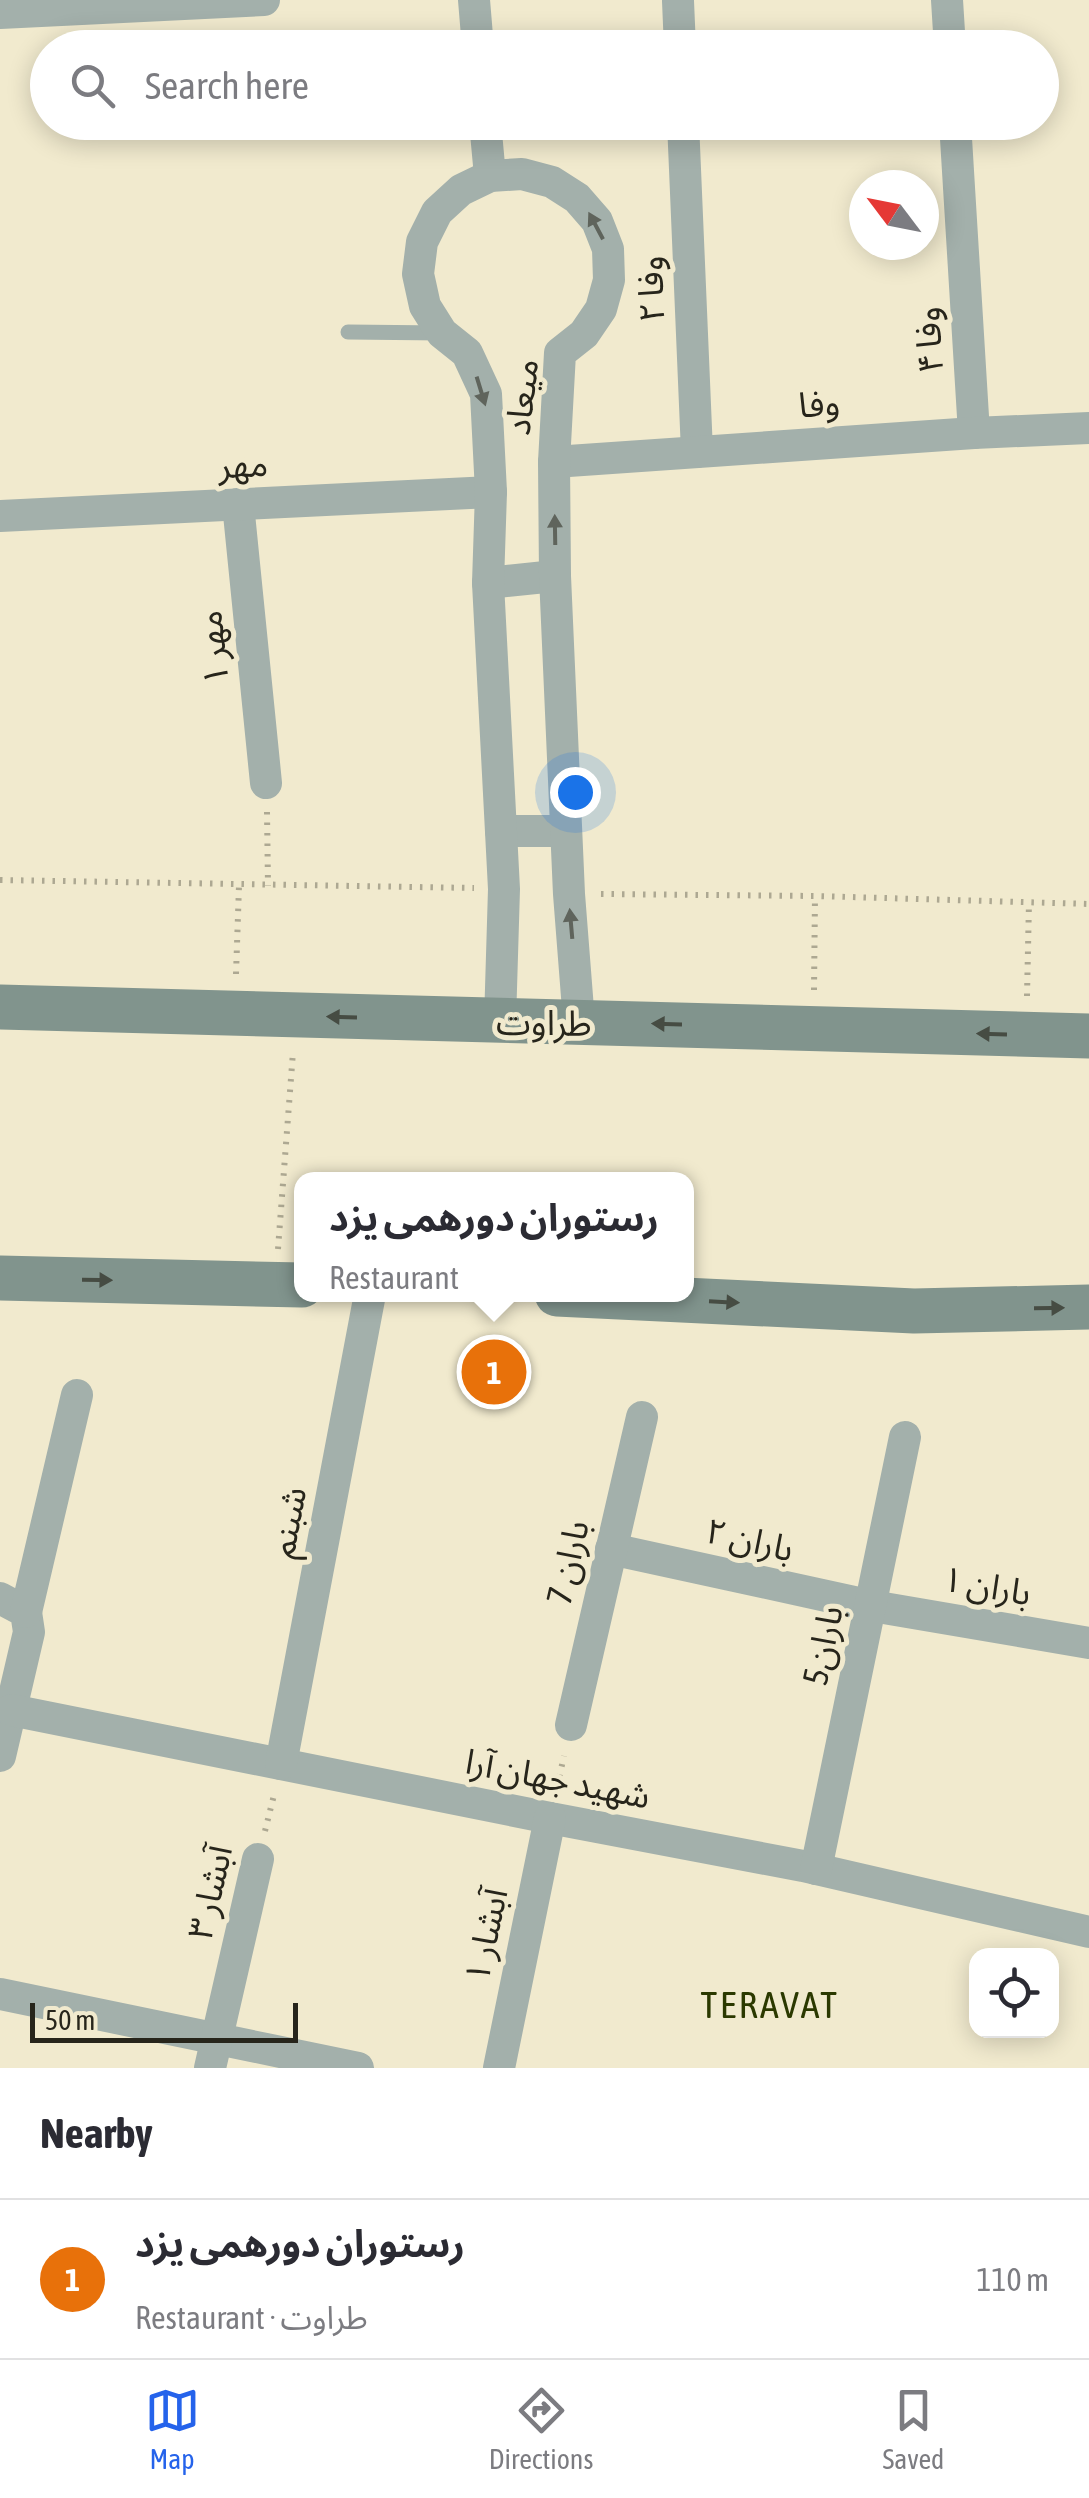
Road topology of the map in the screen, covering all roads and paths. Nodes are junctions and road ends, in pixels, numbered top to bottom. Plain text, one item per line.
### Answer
1 (264, 0) edge
2 (474, 0) edge
3 (947, 0) edge
4 (678, 1) edge
5 (0, 13) edge
6 (476, 30) edge
7 (679, 30) edge
8 (949, 30) edge
9 (487, 140) edge
10 (684, 140) edge
11 (955, 140) edge
12 (490, 176) junction
13 (348, 332) dead end
14 (442, 333) junction
15 (1089, 428) edge
16 (974, 433) junction
17 (696, 452) junction
18 (554, 462) junction
19 (490, 492) junction
20 (238, 504) junction
21 (0, 516) edge
22 (556, 576) junction
23 (488, 583) junction
24 (266, 783) joint
25 (501, 831) junction
26 (566, 832) junction
27 (239, 886) dead end
28 (268, 886) dead end
29 (816, 896) dead end
30 (1030, 902) dead end
31 (0, 1007) edge
32 (234, 1014) junction
33 (295, 1016) junction
34 (500, 1022) junction
35 (579, 1022) junction
36 (812, 1028) junction
37 (1025, 1034) junction
38 (1089, 1036) edge
39 (0, 1278) edge
40 (289, 1284) edge
41 (694, 1300) edge
42 (369, 1302) edge
43 (1089, 1308) edge
44 (77, 1396) dead end
45 (642, 1417) dead end
46 (905, 1438) dead end
47 (611, 1549) junction
48 (13, 1605) edge
49 (872, 1606) junction
50 (1089, 1644) edge
51 (11, 1710) junction
52 (571, 1725) joint
53 (0, 1756) edge
54 (282, 1764) junction
55 (550, 1818) junction
56 (258, 1859) joint
57 (816, 1869) junction
58 (1089, 1932) edge
59 (0, 1994) edge
60 (214, 2053) edge
61 (358, 2068) edge
62 (499, 2068) edge

1 - 5 street
2 - 6 street
3 - 8 street
4 - 7 street
9 - 12 street
10 - 17 street, وفا ۲
11 - 16 street, وفا ۴
12 - 14 street, میعاد
18 -> 12 street, میعاد
13 - 14 lane
14 -> 19 street, میعاد
15 - 16 street, وفا
16 - 17 street, وفا
17 - 18 street, وفا
22 -> 18 street, میعاد
19 - 20 street, مهر
19 - 23 street, میعاد
20 - 21 street, مهر
20 - 24 street, مهر ۱
22 - 23 street
22 - 26 street, میعاد
23 - 25 street, میعاد
24 - 28 path
25 - 26 street
25 - 34 street, میعاد
35 -> 26 street, میعاد
27 - 32 path
29 - 36 path
30 - 37 path
31 - 32 main road, طراوت
32 - 33 main road, طراوت
34 -> 33 main road, طراوت
33 - 40 path
34 - 35 main road, طراوت
36 -> 35 main road, طراوت
37 -> 36 main road, طراوت
37 - 38 main road, طراوت
39 -> 40 main road
41 -> 43 main road
42 - 54 street, شبنم
44 - 48 street
45 - 47 street, باران 7
46 - 49 street, باران5
47 - 49 street, باران ۲
47 - 52 street, باران 7
48 - 51 street
49 - 50 street, باران ۱
49 - 57 street, باران5
51 - 53 street
51 - 54 street, شهید جهان آرا
52 - 55 path
54 - 55 street, شهید جهان آرا
54 - 56 path, آبشار ۳
55 - 57 street, شهید جهان آرا
55 - 62 street, آبشار ۱
56 - 60 street, آبشار ۳
57 - 58 street, شهید جهان آرا
59 - 60 street
60 - 61 street

